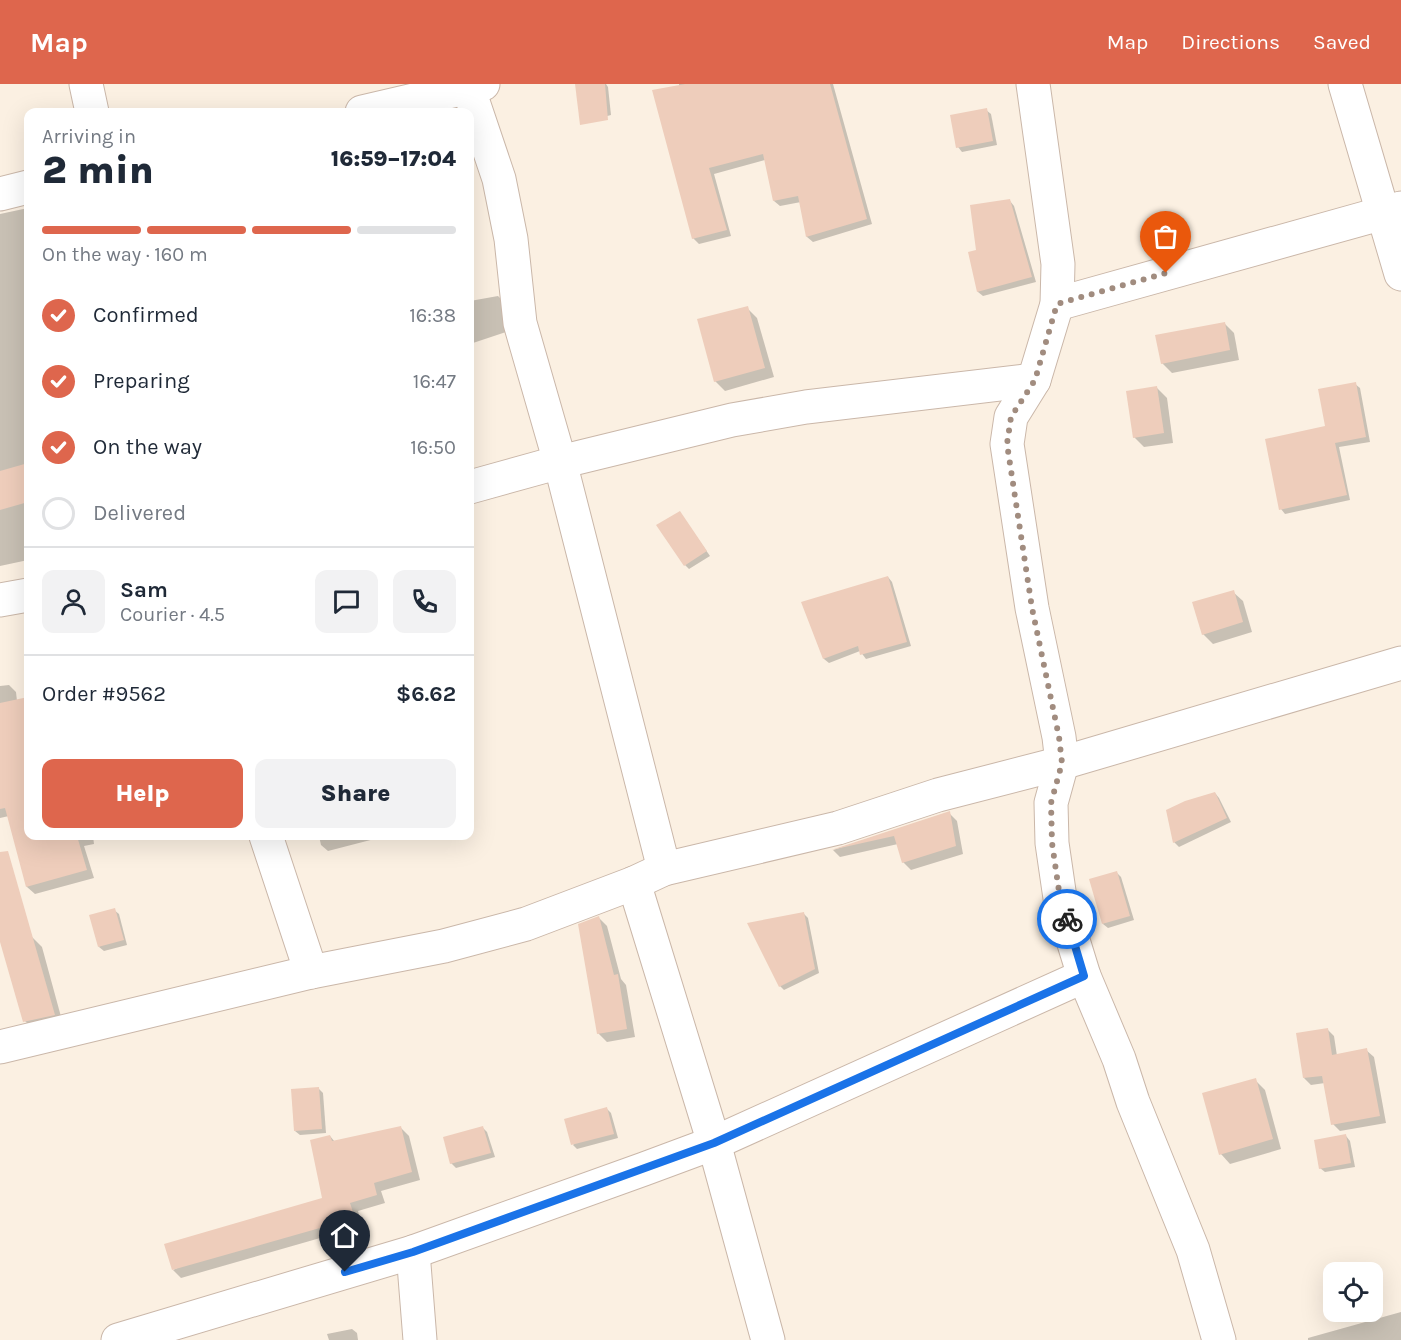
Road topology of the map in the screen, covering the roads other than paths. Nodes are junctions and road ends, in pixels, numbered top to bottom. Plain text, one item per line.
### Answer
1 (86, 84) edge
2 (1033, 84) edge
3 (1345, 84) edge
4 (473, 86) edge
5 (91, 108) edge
6 (379, 108) edge
7 (24, 188) edge
8 (0, 194) edge
9 (1392, 210) edge
10 (1401, 274) edge
11 (1057, 304) junction
12 (1035, 380) junction
13 (560, 462) junction
14 (474, 486) edge
15 (24, 596) edge
16 (0, 600) edge
17 (1401, 663) edge
18 (1062, 763) junction
19 (267, 840) edge
20 (664, 869) junction
21 (634, 883) junction
22 (311, 972) junction
23 (1084, 976) junction
24 (0, 1047) edge
25 (714, 1143) junction
26 (413, 1252) junction
27 (117, 1340) edge
28 (420, 1340) edge
29 (768, 1340) edge
30 (1220, 1340) edge

1 - 5 street
2 - 11 street
3 - 9 street
4 - 6 street
4 - 13 street
7 - 8 street
9 - 10 street
9 - 11 street
11 - 12 street
12 - 13 street
12 - 18 street
13 - 14 street
13 - 20 street
15 - 16 street
17 - 18 street
18 - 20 street
18 - 23 street
19 - 22 street
20 - 21 street
21 - 22 street
21 - 25 street
22 - 24 street
23 - 25 street
23 - 30 street
25 - 26 street
25 - 29 street
26 - 27 street
26 - 28 street

